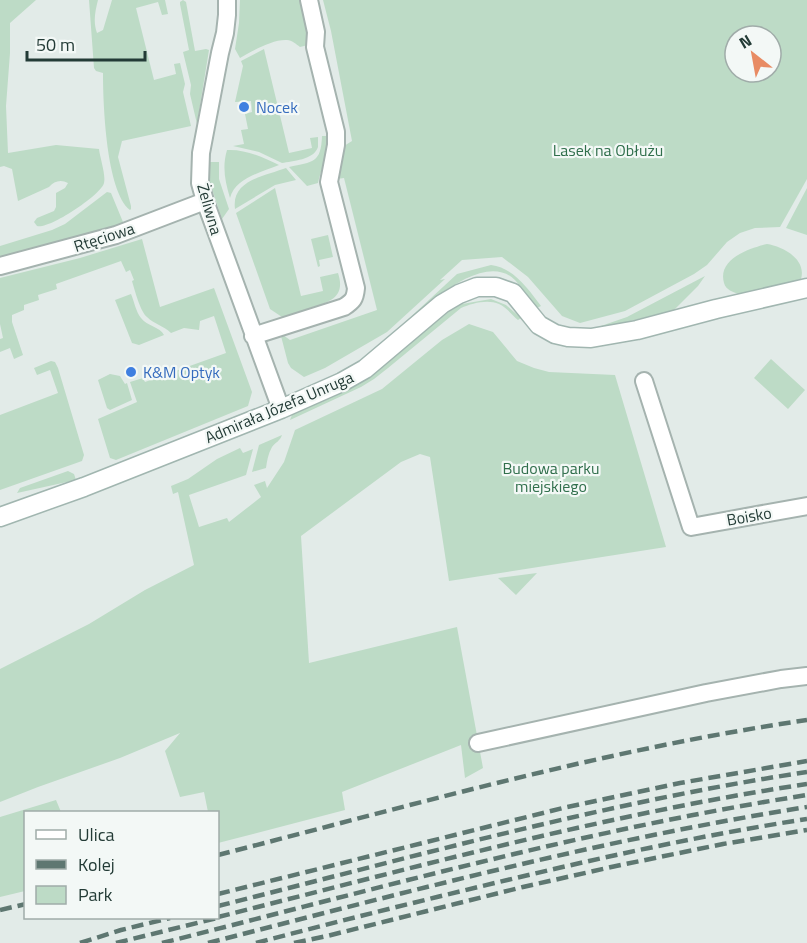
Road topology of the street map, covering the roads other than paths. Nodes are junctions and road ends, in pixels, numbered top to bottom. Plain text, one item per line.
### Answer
1 (226, 0) edge
2 (309, 0) edge
3 (205, 201) junction
4 (0, 266) edge
5 (807, 288) edge
6 (254, 336) junction
7 (644, 381) dead end
8 (281, 409) junction
9 (807, 506) edge
10 (0, 517) edge
11 (807, 676) edge
12 (478, 743) dead end

1 - 3 street, Żeliwna
2 - 6 street
3 - 4 street, Rtęciowa
3 - 6 street, Żeliwna
5 - 8 street, Admirała Józefa Unruga
6 - 8 street, Żeliwna
7 - 9 street, Boisko
8 - 10 street, Admirała Józefa Unruga
11 - 12 street

